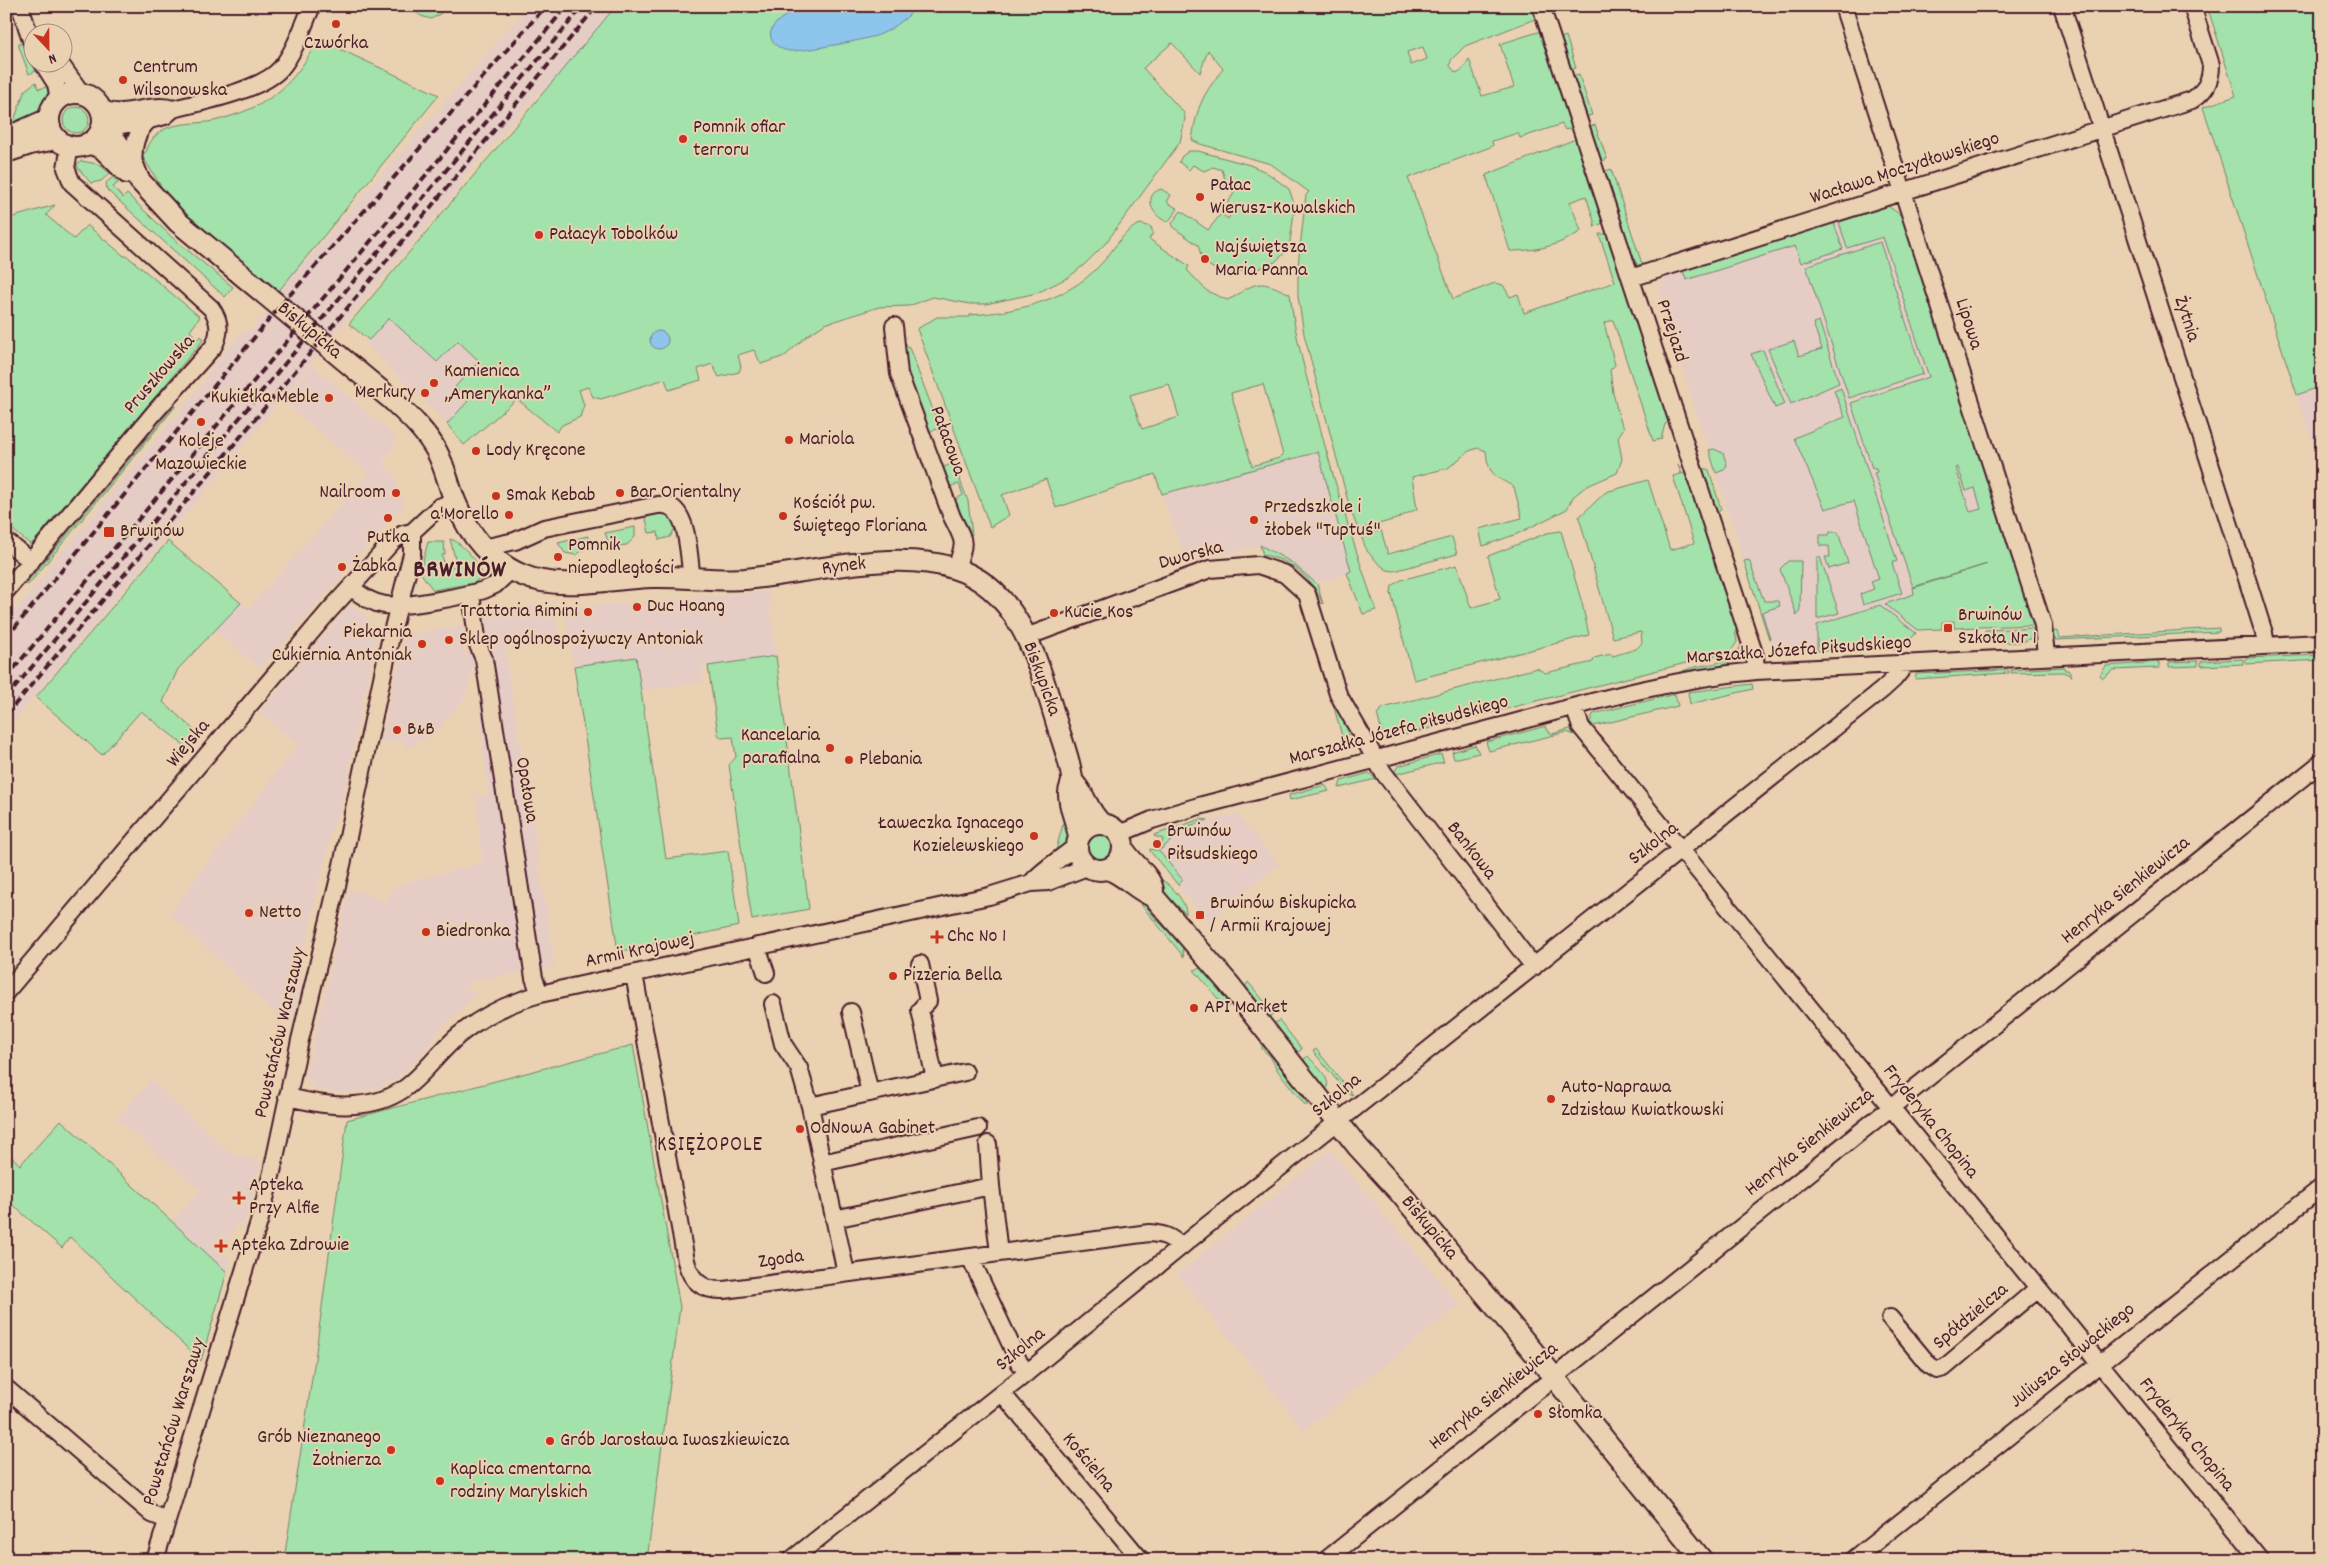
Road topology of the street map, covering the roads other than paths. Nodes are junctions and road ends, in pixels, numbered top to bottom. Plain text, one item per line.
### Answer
1 (20, 6) edge
2 (312, 6) edge
3 (1541, 6) edge
4 (1843, 6) edge
5 (2062, 6) edge
6 (2192, 6) edge
7 (26, 22) edge
8 (48, 72) edge
9 (66, 72) edge
10 (82, 94) junction
11 (59, 99) junction
12 (99, 107) junction
13 (173, 109) junction
14 (49, 119) junction
15 (149, 120) junction
16 (2101, 129) junction
17 (6, 138) edge
18 (79, 139) junction
19 (6, 152) edge
20 (137, 173) junction
21 (1903, 192) junction
22 (1631, 278) junction
23 (894, 326) dead end
24 (455, 501) junction
25 (412, 532) junction
26 (6, 541) edge
27 (483, 548) junction
28 (31, 562) junction
29 (956, 568) junction
30 (512, 570) junction
31 (692, 579) junction
32 (351, 587) junction
33 (990, 588) joint
34 (6, 590) edge
35 (471, 594) junction
36 (399, 605) junction
37 (1026, 637) junction
38 (2322, 643) edge
39 (2266, 646) junction
40 (2046, 656) junction
41 (1907, 663) junction
42 (1756, 671) junction
43 (1574, 707) junction
44 (1376, 759) junction
45 (2322, 762) edge
46 (1072, 781) junction
47 (1115, 835) junction
48 (1078, 842) junction
49 (1681, 850) junction
50 (1087, 867) junction
51 (1108, 869) junction
52 (1032, 883) junction
53 (1154, 897) junction
54 (757, 946) junction
55 (920, 964) dead end
56 (1534, 966) junction
57 (766, 973) dead end
58 (634, 974) junction
59 (6, 992) edge
60 (540, 994) junction
61 (773, 1004) dead end
62 (851, 1012) dead end
63 (965, 1072) dead end
64 (935, 1079) junction
65 (870, 1093) junction
66 (287, 1097) junction
67 (810, 1106) junction
68 (1890, 1107) junction
69 (1338, 1123) junction
70 (978, 1128) dead end
71 (988, 1144) dead end
72 (822, 1163) junction
73 (992, 1186) junction
74 (2322, 1188) edge
75 (834, 1219) junction
76 (1181, 1247) junction
77 (999, 1253) junction
78 (970, 1257) junction
79 (846, 1273) junction
80 (2038, 1288) junction
81 (1890, 1318) dead end
82 (2100, 1363) junction
83 (1027, 1373) junction
84 (1554, 1376) junction
85 (6, 1388) edge
86 (1002, 1393) junction
87 (168, 1520) junction
88 (155, 1560) edge
89 (792, 1560) edge
90 (1141, 1560) edge
91 (1326, 1560) edge
92 (1702, 1560) edge
93 (1852, 1560) edge
94 (2260, 1560) edge

1 - 7 street
2 - 13 street
3 - 22 street, Przejazd
4 - 21 street, Lipowa
5 - 16 street, Żytnia
6 - 16 street, Wacława Moczydłowskiego
8 - 11 street
9 - 10 street
10 - 11 main road
10 - 12 main road
11 - 14 main road
12 - 13 street
12 - 18 main road
13 - 15 street
14 - 17 main road
14 - 18 main road
15 - 18 street
15 - 20 street
16 - 21 street, Wacława Moczydłowskiego
16 - 39 street, Żytnia
18 - 19 main road
18 - 20 main road, Biskupicka
18 - 28 street, Pruszkowska
20 - 24 main road, Biskupicka
21 - 22 street, Wacława Moczydłowskiego
21 - 40 street, Lipowa
22 - 42 street, Przejazd
23 - 29 street, Pałacowa
24 - 25 street
24 - 27 main road, Rynek
25 - 32 street, Wiejska
25 - 36 street, Powstańców Warszawy
26 - 28 street
27 - 30 main road, Rynek
27 - 31 street
28 - 34 street, Pruszkowska
29 - 31 main road, Rynek
29 - 33 main road, Rynek
30 - 31 main road, Rynek
30 - 35 street
32 - 36 street
32 - 59 street, Wiejska
33 - 37 main road, Biskupicka
35 - 36 street
35 - 60 street, Opałowa
36 - 66 street, Powstańców Warszawy
37 - 44 street, Dworska
37 - 46 main road, Biskupicka
38 - 39 street, Marszałka Józefa Piłsudskiego
39 - 40 street, Marszałka Józefa Piłsudskiego
40 - 41 street, Marszałka Józefa Piłsudskiego
41 - 42 street, Marszałka Józefa Piłsudskiego
41 - 49 street, Szkolna
42 - 43 street, Marszałka Józefa Piłsudskiego
43 - 44 street, Marszałka Józefa Piłsudskiego
43 - 49 street, Fryderyka Chopina
44 - 47 street, Marszałka Józefa Piłsudskiego
44 - 56 street, Bankowa
45 - 68 street, Henryka Sienkiewicza
46 - 47 main road, Biskupicka
46 - 48 main road, Biskupicka
47 - 48 main road
47 - 51 main road
47 - 53 main road, Biskupicka
48 - 50 main road
48 - 52 street, Armii Krajowej
49 - 56 street, Szkolna
49 - 68 street, Fryderyka Chopina
50 - 51 main road
50 - 52 street, Armii Krajowej
51 - 53 main road, Biskupicka
52 - 54 street, Armii Krajowej
53 - 69 main road, Biskupicka
54 - 57 street
54 - 58 street, Armii Krajowej
55 - 64 street
56 - 69 street, Szkolna
58 - 60 street, Armii Krajowej
58 - 79 street, Zgoda
60 - 66 street, Armii Krajowej
61 - 67 street
62 - 65 street
63 - 64 street
64 - 65 street
65 - 67 street
66 - 87 street, Powstańców Warszawy
67 - 72 street
68 - 80 street, Fryderyka Chopina
68 - 84 street, Henryka Sienkiewicza
69 - 76 street, Szkolna
69 - 84 main road, Biskupicka
70 - 72 street
71 - 73 street
72 - 75 street
73 - 75 street
73 - 77 street
74 - 82 street, Juliusza Słowackiego
75 - 79 street
76 - 77 street, Zgoda
76 - 83 street, Szkolna
77 - 78 street, Zgoda
78 - 79 street, Zgoda
78 - 83 street
80 - 81 street, Spółdzielcza
80 - 82 street, Fryderyka Chopina
82 - 93 street, Juliusza Słowackiego
82 - 94 street, Fryderyka Chopina
83 - 86 street, Szkolna
84 - 91 street, Henryka Sienkiewicza
84 - 92 main road, Biskupicka
85 - 87 street
86 - 89 street, Szkolna
86 - 90 street, Kościelna
87 - 88 street, Powstańców Warszawy

